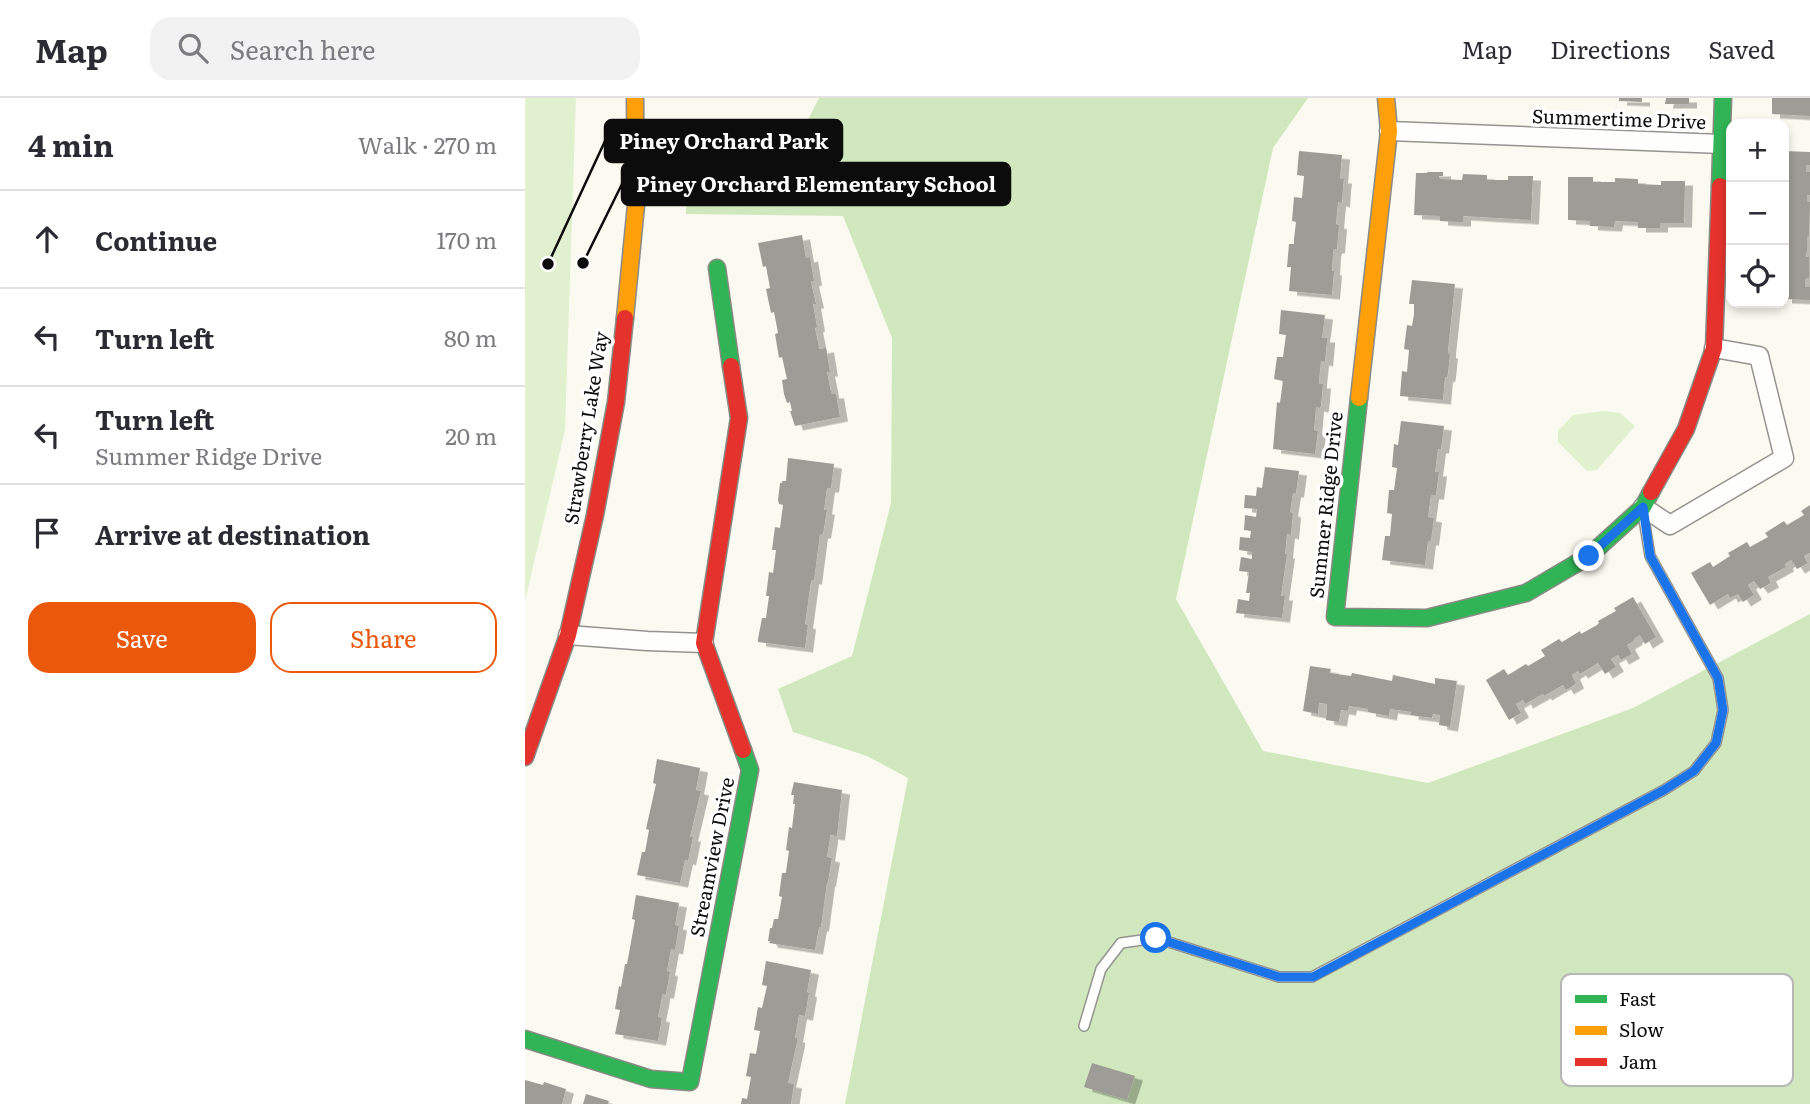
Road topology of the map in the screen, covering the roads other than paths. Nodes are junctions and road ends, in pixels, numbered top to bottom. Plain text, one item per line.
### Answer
1 (635, 98) edge
2 (1386, 98) edge
3 (1723, 98) edge
4 (1389, 131) junction
5 (1722, 144) junction
6 (717, 268) dead end
7 (1714, 348) junction
8 (1643, 507) junction
9 (568, 635) junction
10 (704, 643) junction
11 (525, 757) edge
12 (1084, 1026) dead end
13 (525, 1040) edge

1 - 9 street, Strawberry Lake Way
2 - 4 street, Summer Ridge Drive
3 - 5 street, Summer Ridge Drive
4 - 5 street, Summertime Drive
4 - 8 street, Summer Ridge Drive
5 - 7 street, Summer Ridge Drive
6 - 10 street, Streamview Drive
7 - 8 street, Summer Ridge Drive
7 - 8 street
8 - 12 lane
9 - 10 street
9 - 11 street, Strawberry Lake Way
10 - 13 street, Streamview Drive

